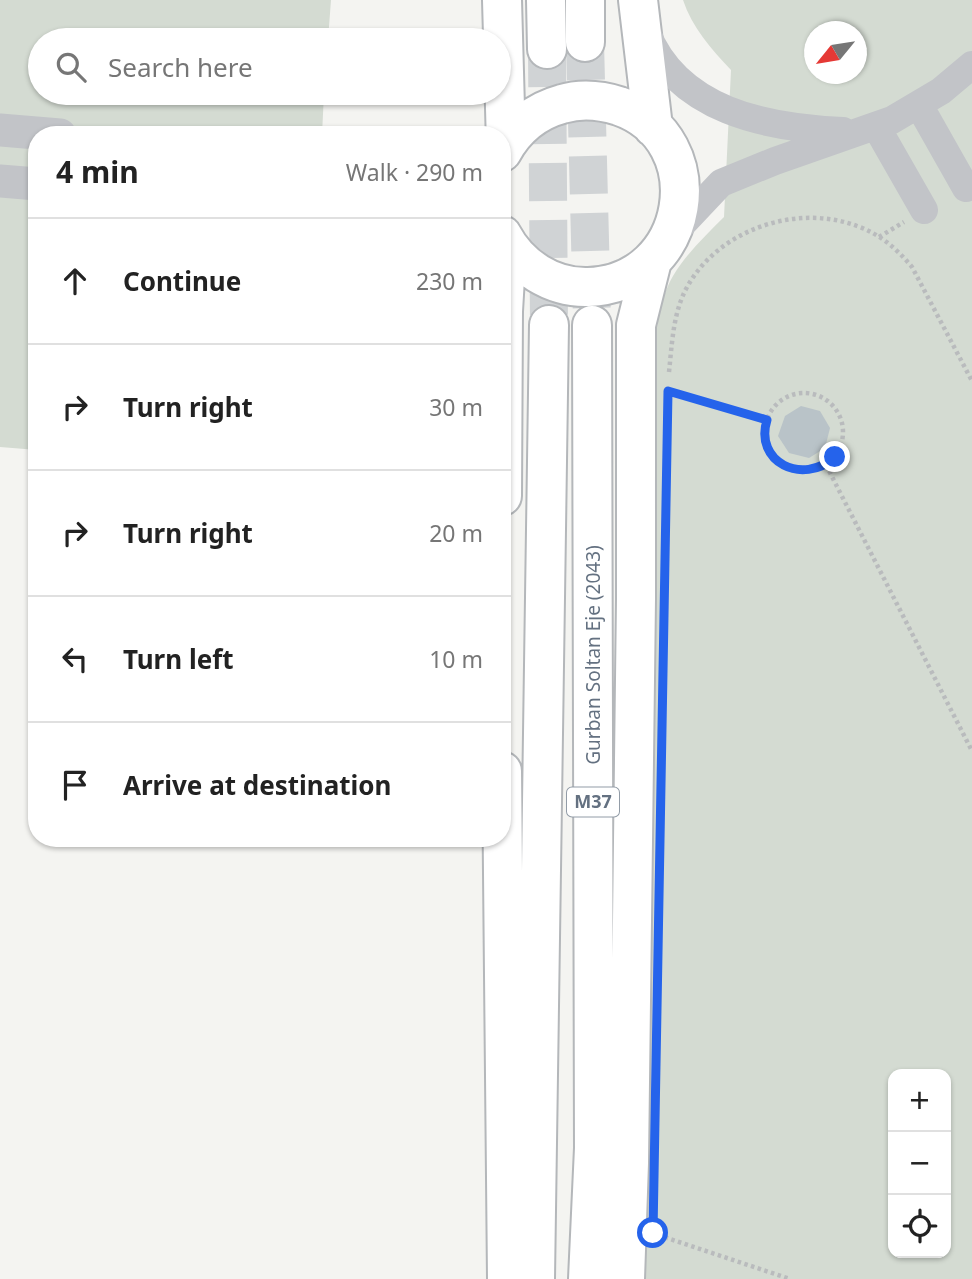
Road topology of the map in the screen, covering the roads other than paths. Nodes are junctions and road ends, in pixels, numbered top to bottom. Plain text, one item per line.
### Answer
1 (502, 0) edge
2 (546, 0) edge
3 (585, 0) edge
4 (638, 5) edge
5 (502, 28) edge
6 (585, 42) tunnel mouth
7 (547, 49) tunnel mouth
8 (972, 65) edge
9 (703, 96) junction
10 (503, 105) edge
11 (919, 105) junction
12 (651, 112) junction
13 (504, 126) edge
14 (868, 129) junction
15 (0, 130) edge
16 (28, 132) edge
17 (511, 139) edge
18 (0, 181) edge
19 (28, 183) edge
20 (966, 188) dead end
21 (924, 210) dead end
22 (511, 248) edge
23 (661, 249) junction
24 (592, 325) tunnel mouth
25 (549, 326) tunnel mouth
26 (503, 847) edge
27 (507, 1279) edge
28 (535, 1279) edge
29 (588, 1279) edge
30 (625, 1279) edge

1 - 5 highway
2 - 7 highway
3 - 6 highway
4 - 9 street
4 - 12 highway
8 - 11 street
9 - 12 street
9 - 14 street
10 - 13 highway
11 - 14 street
11 - 20 street
12 - 17 highway
12 - 23 highway
14 - 21 street
14 - 23 street
15 - 16 street
18 - 19 street
22 - 23 highway
23 - 30 highway
24 - 29 highway, Gurban Soltan Eje (2043) / M37
25 - 28 highway, M37
26 - 27 highway

